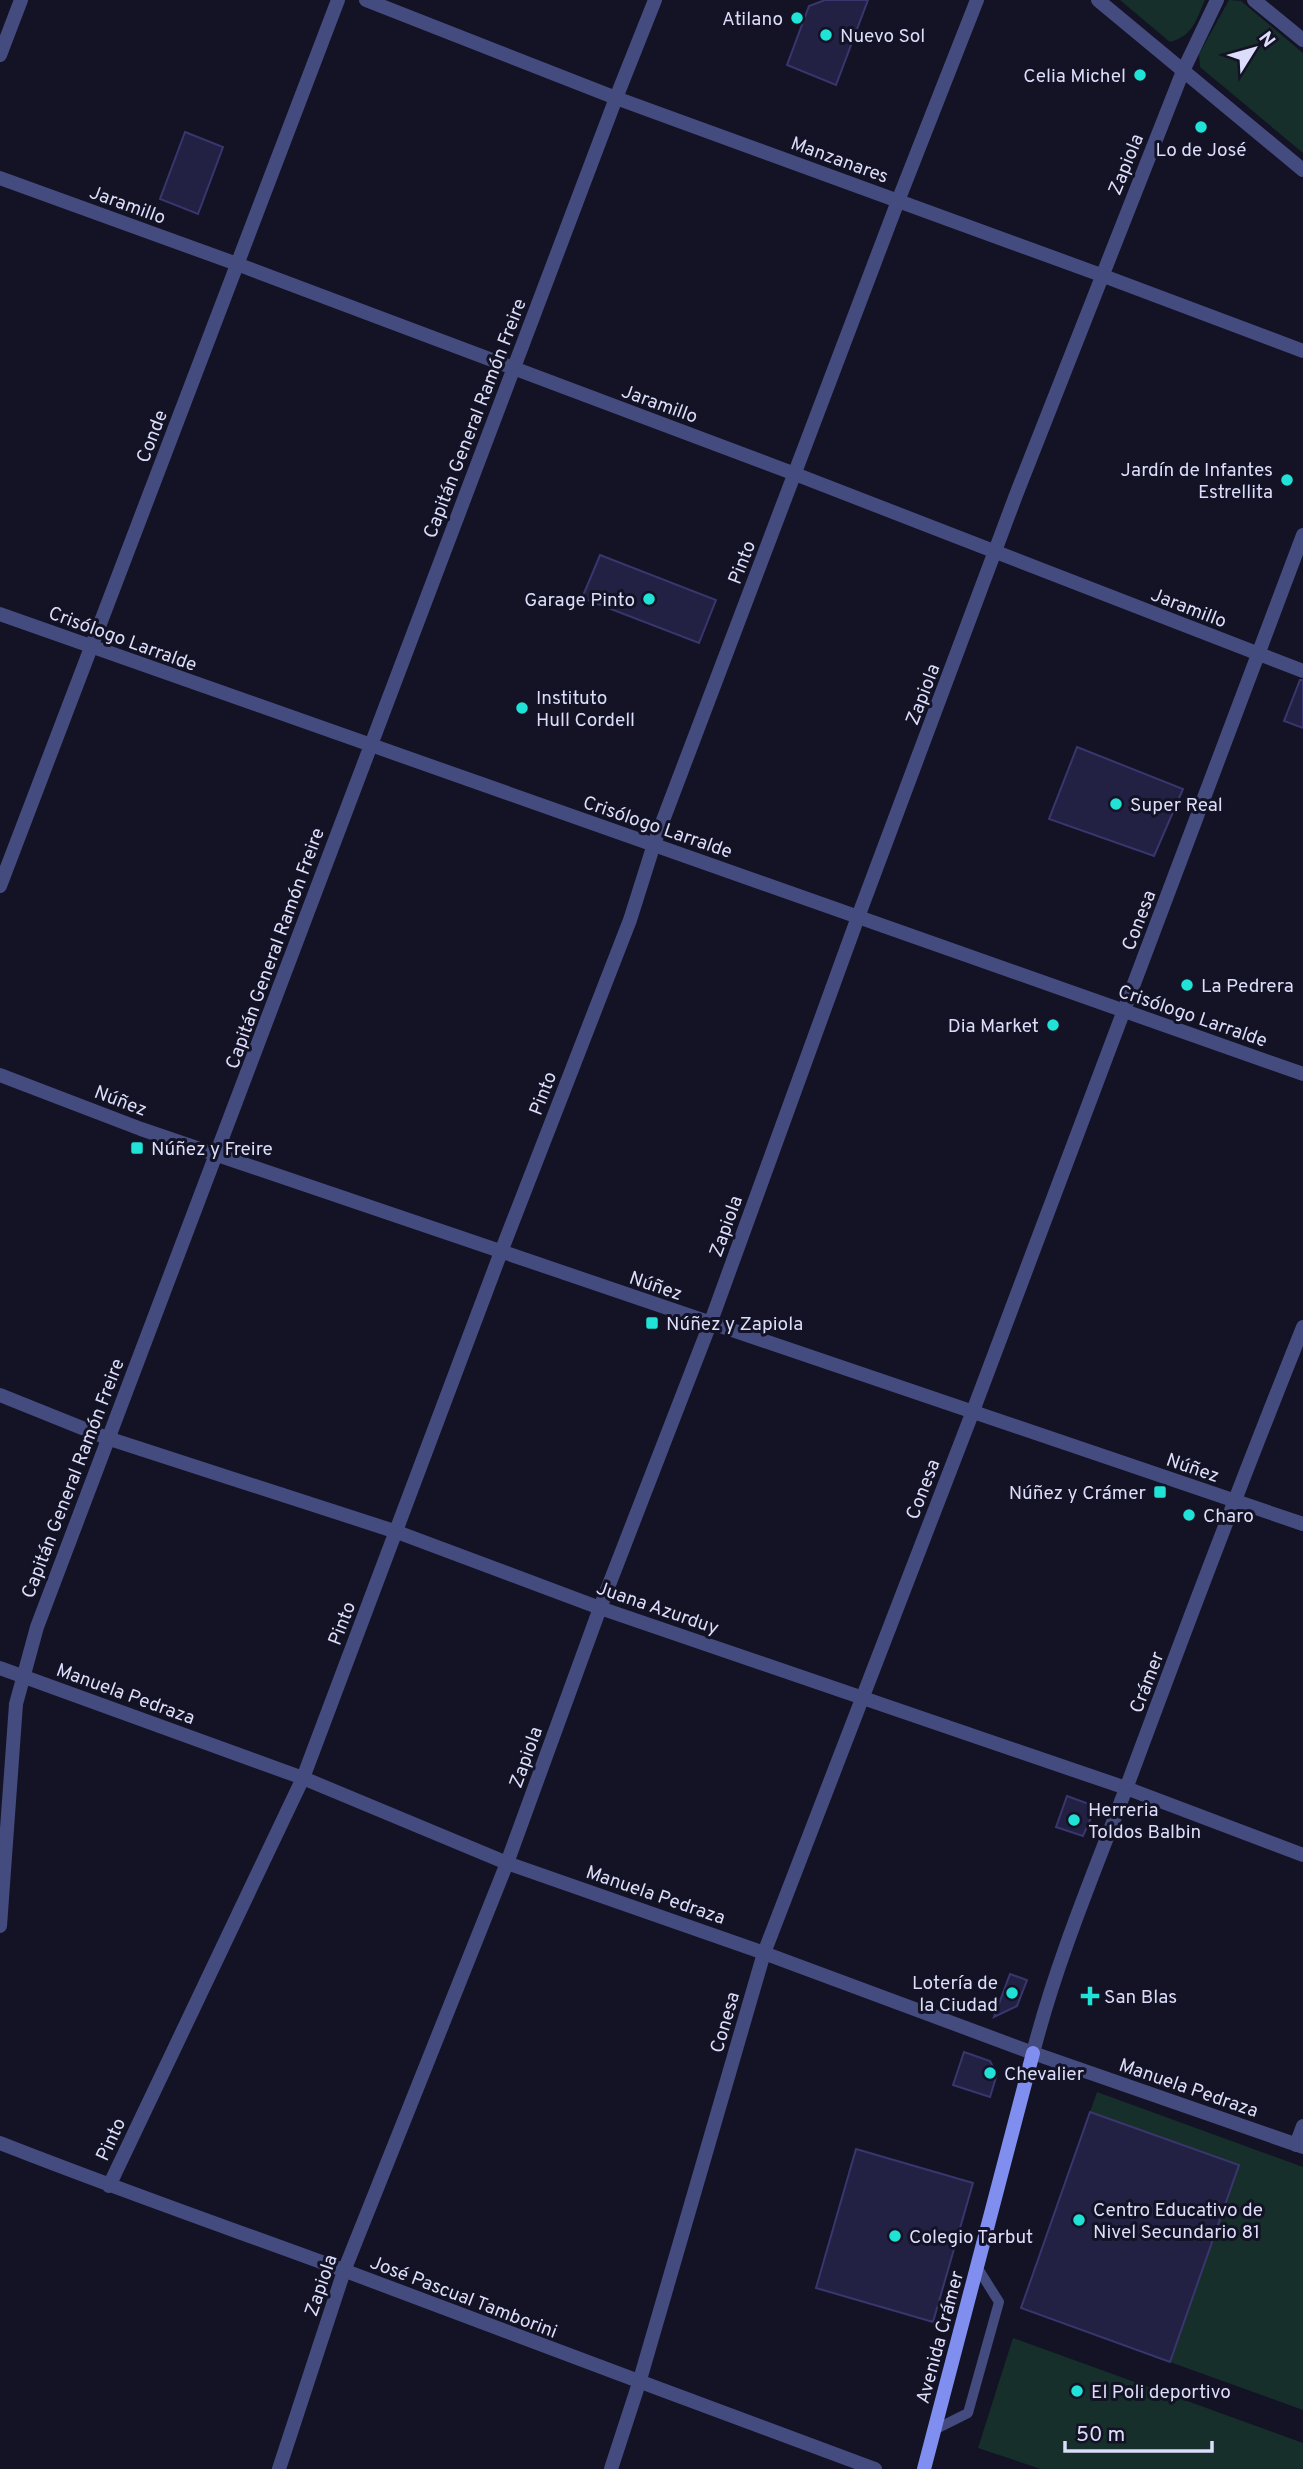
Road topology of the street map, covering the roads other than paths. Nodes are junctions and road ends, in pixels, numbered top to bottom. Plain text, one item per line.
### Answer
1 (21, 0) edge
2 (338, 0) edge
3 (366, 0) edge
4 (655, 0) edge
5 (977, 0) edge
6 (1098, 0) edge
7 (1217, 0) edge
8 (1254, 0) edge
9 (1303, 40) edge
10 (0, 55) edge
11 (1183, 71) junction
12 (616, 98) junction
13 (1303, 170) edge
14 (0, 178) edge
15 (898, 201) junction
16 (237, 264) junction
17 (1101, 275) junction
18 (1303, 351) edge
19 (513, 369) junction
20 (795, 474) junction
21 (1303, 535) edge
22 (996, 553) junction
23 (0, 614) edge
24 (90, 648) junction
25 (1258, 655) junction
26 (1303, 671) edge
27 (370, 746) junction
28 (654, 844) junction
29 (0, 886) edge
30 (859, 917) junction
31 (1125, 1011) junction
32 (1303, 1074) edge
33 (0, 1075) edge
34 (217, 1155) junction
35 (501, 1252) junction
36 (710, 1324) junction
37 (1303, 1328) edge
38 (0, 1395) edge
39 (974, 1411) junction
40 (107, 1438) junction
41 (1234, 1501) junction
42 (1303, 1524) edge
43 (397, 1532) junction
44 (600, 1608) junction
45 (0, 1668) edge
46 (25, 1677) junction
47 (862, 1698) junction
48 (303, 1778) junction
49 (1126, 1788) junction
50 (1303, 1854) edge
51 (508, 1863) junction
52 (0, 1926) edge
53 (764, 1953) junction
54 (1034, 2053) junction
55 (1303, 2126) edge
56 (0, 2143) edge
57 (1300, 2146) edge
58 (109, 2186) junction
59 (977, 2267) junction
60 (344, 2271) junction
61 (639, 2383) junction
62 (934, 2430) junction
63 (279, 2469) edge
64 (611, 2469) edge
65 (875, 2469) edge
66 (924, 2469) edge

1 - 10 street
2 - 16 street, Conde
3 - 12 street, Manzanares
4 - 12 street, Capitán General Ramón Freire
5 - 15 street, Pinto
6 - 11 street
7 - 11 street, Zapiola
8 - 9 street
11 - 13 street
11 - 17 street, Zapiola
12 - 15 street, Manzanares
12 - 19 street, Capitán General Ramón Freire
14 - 16 street, Jaramillo
15 - 17 street, Manzanares
15 - 20 street, Pinto
16 - 19 street, Jaramillo
16 - 24 street, Conde
17 - 18 street, Manzanares
17 - 22 street, Zapiola
19 - 20 street, Jaramillo
19 - 27 street, Capitán General Ramón Freire
20 - 22 street, Jaramillo
20 - 28 street, Pinto
21 - 25 street, Conesa
22 - 25 street, Jaramillo
22 - 30 street, Zapiola
23 - 24 street, Crisólogo Larralde
24 - 27 street, Crisólogo Larralde
24 - 29 street, Conde
25 - 26 street, Jaramillo
25 - 31 street, Conesa
27 - 28 street, Crisólogo Larralde
27 - 34 street, Capitán General Ramón Freire
28 - 30 street, Crisólogo Larralde
28 - 35 street, Pinto
30 - 31 street, Crisólogo Larralde
30 - 36 street, Zapiola
31 - 32 street, Crisólogo Larralde
31 - 39 street, Conesa
33 - 34 street, Núñez
34 - 35 street, Núñez
34 - 40 street, Capitán General Ramón Freire
35 - 36 street, Núñez
35 - 43 street, Pinto
36 - 39 street, Núñez
36 - 44 street, Zapiola
37 - 41 street, Crámer
38 - 40 street, Juana Azurduy
39 - 41 street, Núñez
39 - 47 street, Conesa
40 - 43 street, Juana Azurduy
40 - 46 street, Capitán General Ramón Freire
41 - 42 street, Núñez
41 - 49 street, Crámer
43 - 44 street, Juana Azurduy
43 - 48 street, Pinto
44 - 47 street, Juana Azurduy
44 - 51 street, Zapiola
45 - 46 street, Manuela Pedraza
46 - 48 street, Manuela Pedraza
46 - 52 street, Capitán General Ramón Freire
47 - 49 street, Juana Azurduy
47 - 53 street, Conesa
48 - 51 street, Manuela Pedraza
48 - 58 street, Pinto
49 - 50 street, Juana Azurduy
49 - 54 street, Crámer
51 - 53 street, Manuela Pedraza
51 - 60 street, Zapiola
53 - 54 street, Manuela Pedraza
53 - 61 street, Conesa
54 - 57 street, Manuela Pedraza
54 - 59 main road, Avenida Crámer
55 - 57 street
56 - 58 street, José Pascual Tamborini
58 - 60 street, José Pascual Tamborini
59 - 62 main road, Avenida Crámer
59 - 62 lane
60 - 61 street, José Pascual Tamborini
60 - 63 street, Zapiola
61 - 64 street, Conesa
61 - 65 street, José Pascual Tamborini
62 - 66 main road, Avenida Crámer

